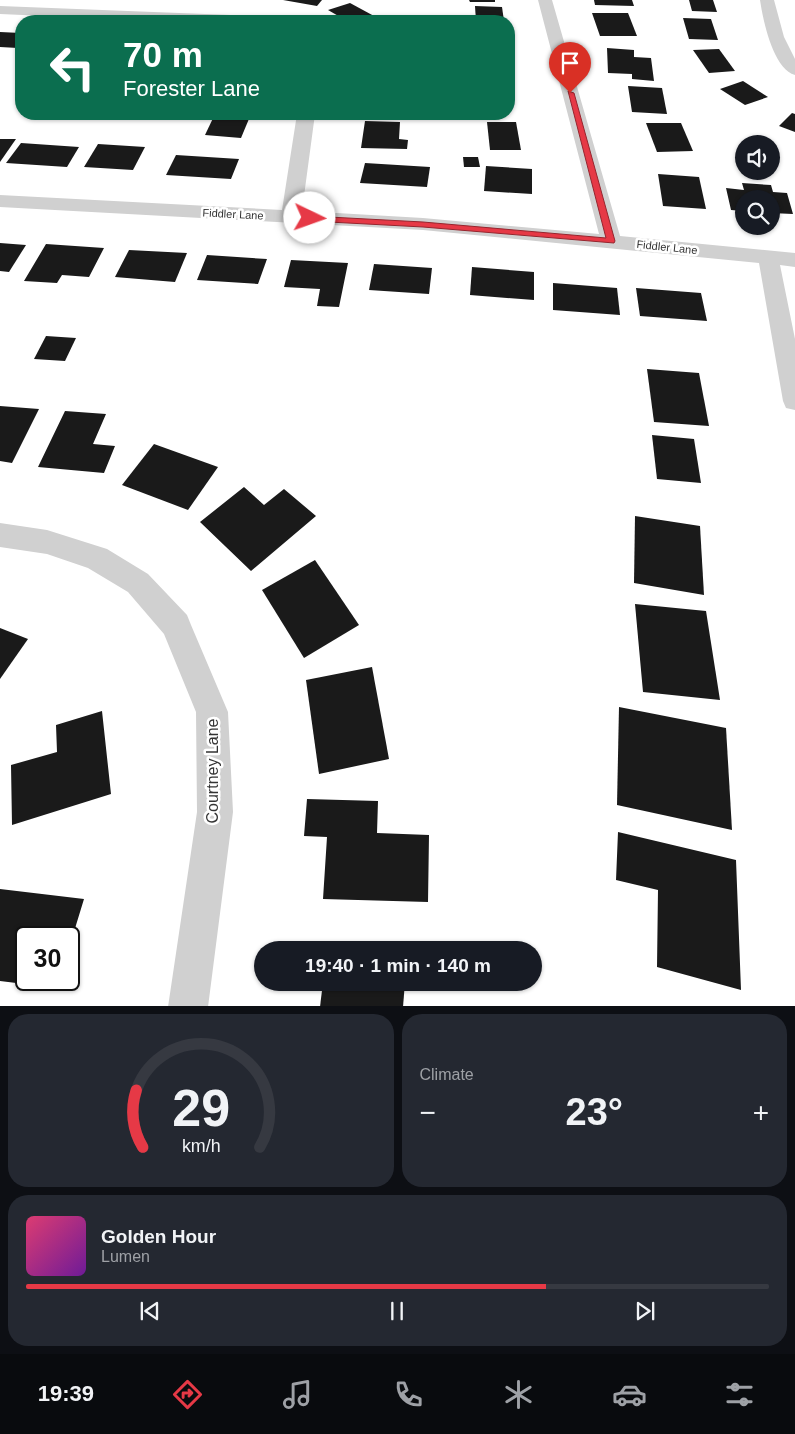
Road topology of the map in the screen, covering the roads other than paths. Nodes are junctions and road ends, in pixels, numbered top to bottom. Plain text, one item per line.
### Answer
1 (545, 0) edge
2 (767, 0) edge
3 (0, 10) edge
4 (117, 15) edge
5 (795, 70) edge
6 (305, 120) edge
7 (0, 201) edge
8 (291, 217) junction
9 (611, 241) junction
10 (768, 257) junction
11 (795, 260) edge
12 (795, 401) edge
13 (0, 535) edge
14 (188, 1006) edge

1 - 9 street
2 - 5 street
3 - 4 street
6 - 8 street
7 - 8 street, Fiddler Lane
8 - 9 street, Fiddler Lane
9 - 10 street, Fiddler Lane
10 - 11 street, Fiddler Lane
10 - 12 street
13 - 14 street, Courtney Lane

